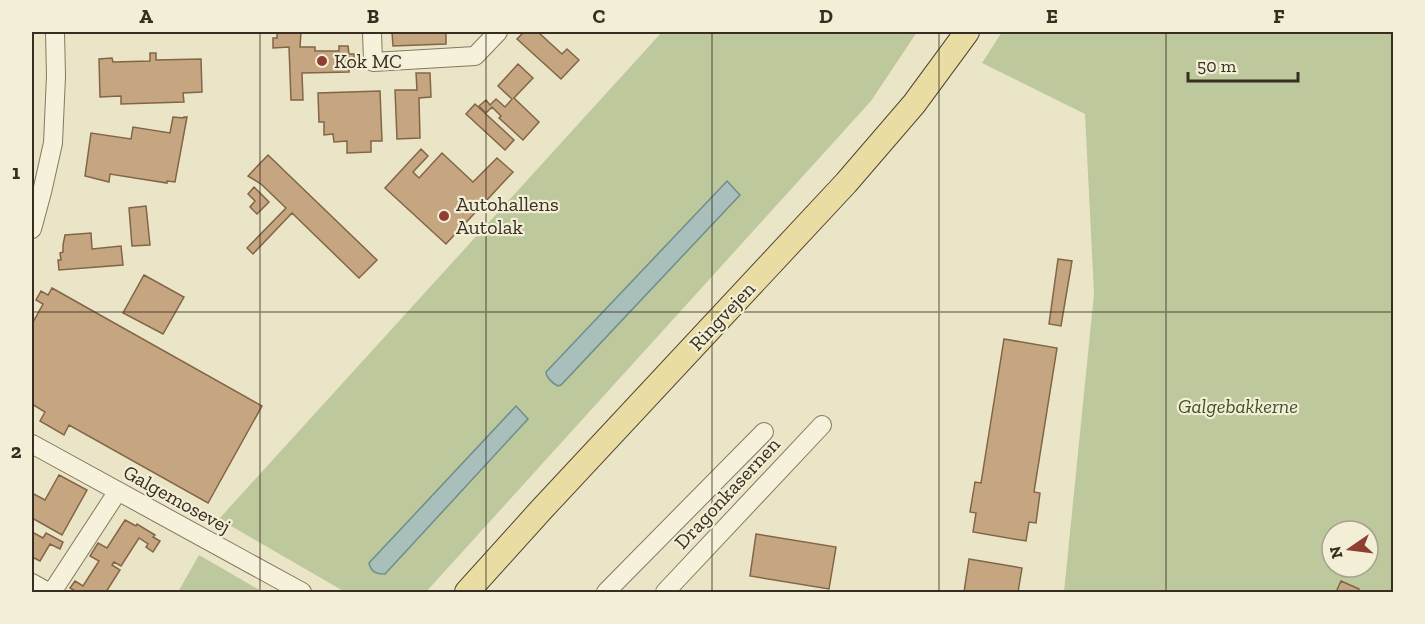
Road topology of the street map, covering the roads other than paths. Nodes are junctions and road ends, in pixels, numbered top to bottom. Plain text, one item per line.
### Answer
1 (55, 32) edge
2 (372, 32) edge
3 (498, 32) edge
4 (967, 32) edge
5 (32, 229) edge
6 (822, 425) dead end
7 (764, 432) dead end
8 (32, 444) edge
9 (118, 491) junction
10 (32, 583) edge
11 (50, 592) edge
12 (302, 592) edge
13 (467, 592) edge
14 (606, 592) edge
15 (665, 592) edge

1 - 5 street
2 - 3 street
4 - 13 main road, Ringvejen
6 - 15 street, Dragonkasernen
7 - 14 street
8 - 9 street, Galgemosevej
9 - 11 street
9 - 12 street, Galgemosevej
10 - 11 street

